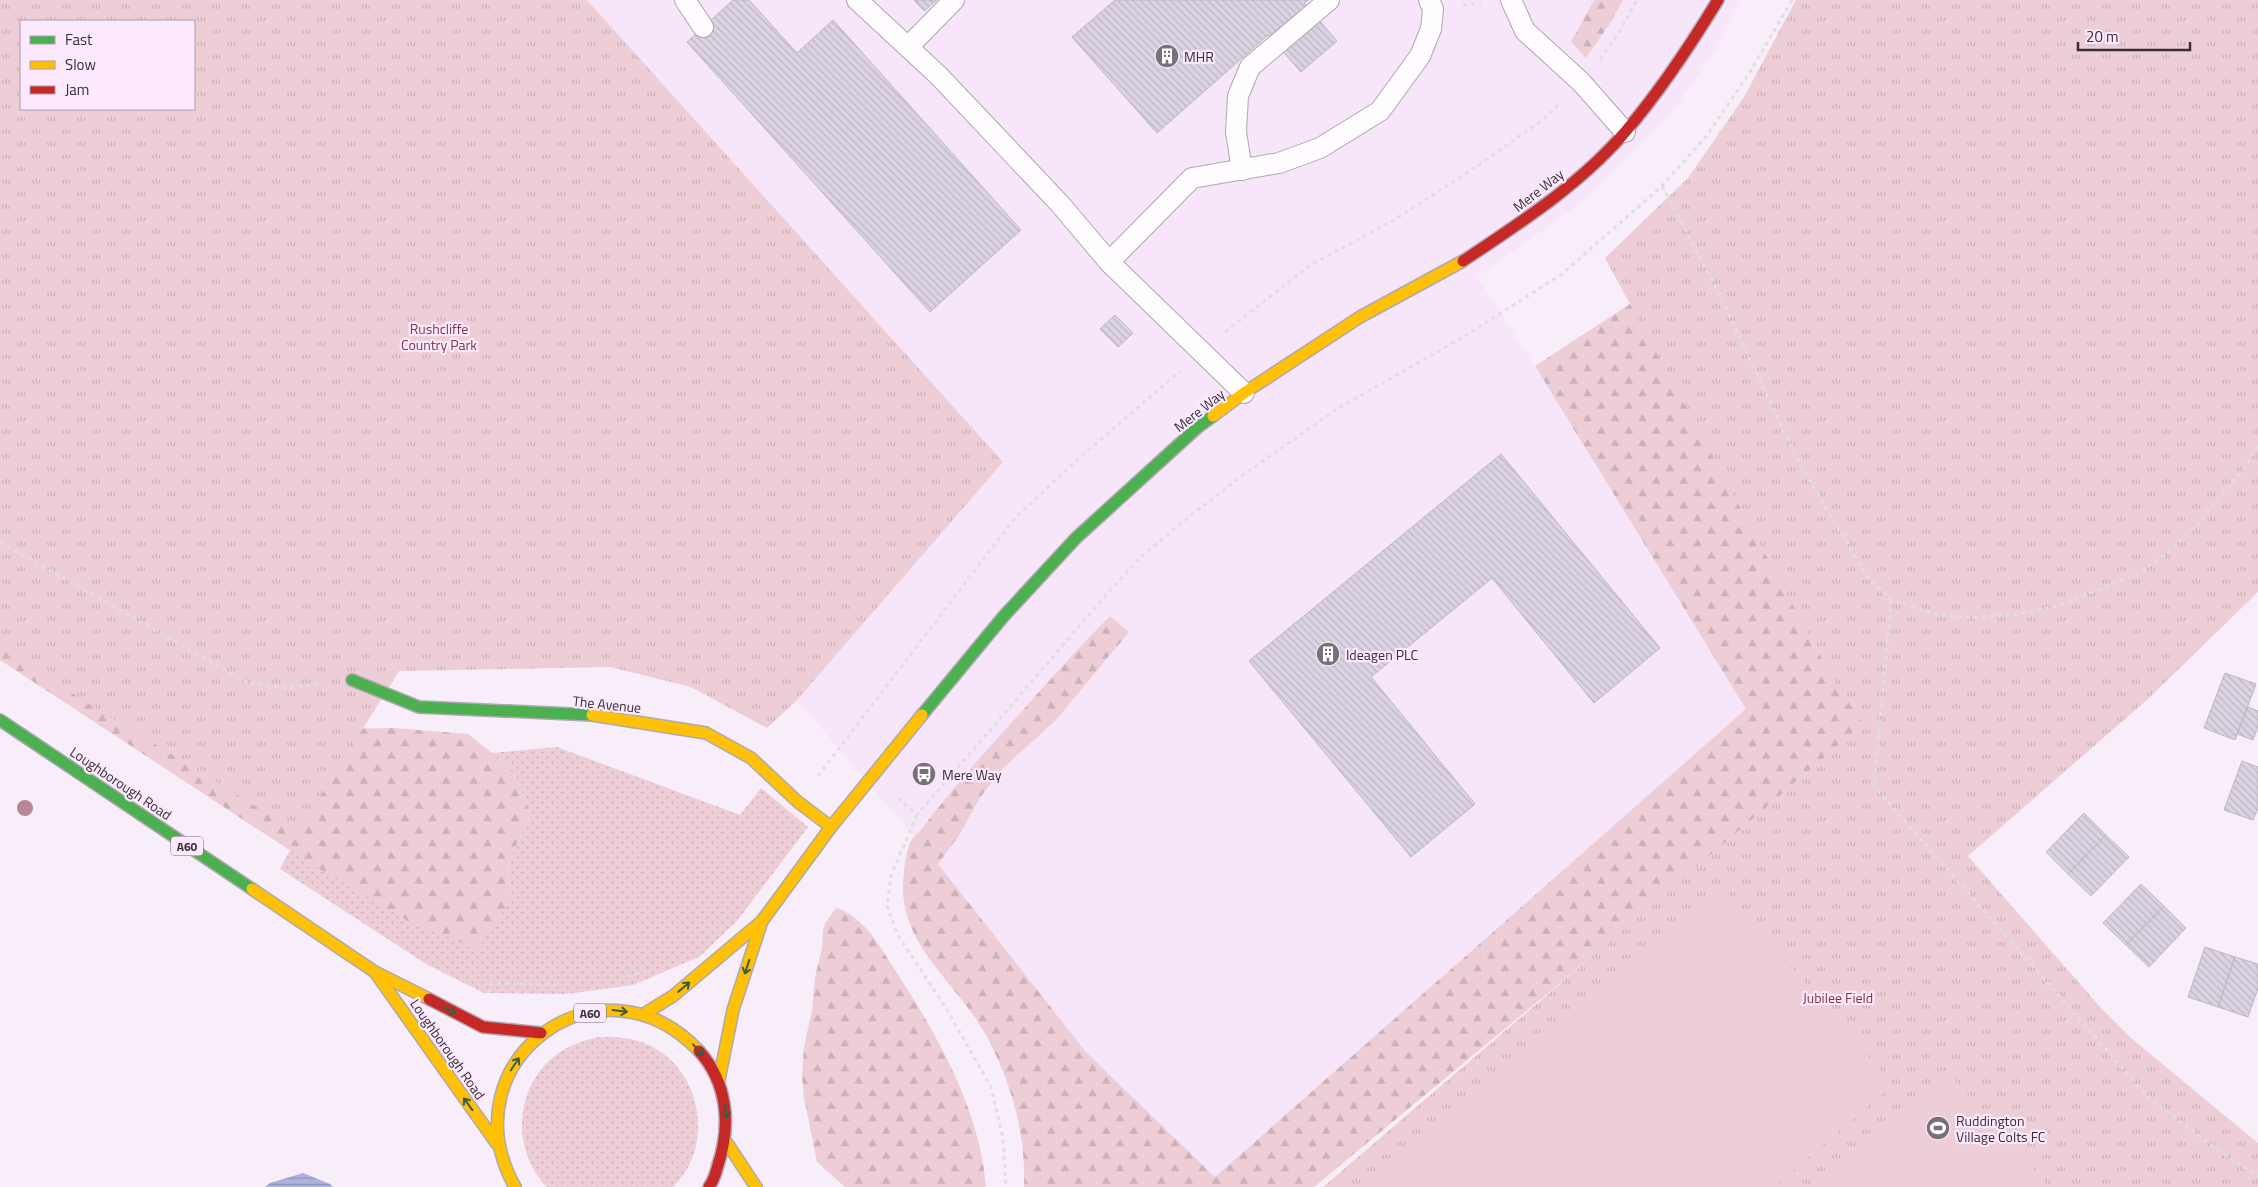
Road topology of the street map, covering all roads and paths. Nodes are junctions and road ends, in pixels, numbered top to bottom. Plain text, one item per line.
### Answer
1 (685, 0) edge
2 (857, 0) edge
3 (954, 0) edge
4 (1329, 0) edge
5 (1511, 0) edge
6 (1718, 0) edge
7 (1792, 0) edge
8 (1490, 2) dead end
9 (1431, 4) edge
10 (703, 28) dead end
11 (908, 47) junction
12 (1625, 132) junction
13 (1242, 170) junction
14 (1662, 186) junction
15 (1109, 262) junction
16 (1244, 393) junction
17 (2258, 444) edge
18 (0, 542) edge
19 (1891, 600) junction
20 (352, 680) joint
21 (0, 720) edge
22 (873, 776) junction
23 (917, 815) junction
24 (831, 827) junction
25 (762, 921) junction
26 (374, 972) junction
27 (644, 1014) junction
28 (541, 1033) junction
29 (718, 1080) junction
30 (727, 1143) junction
31 (497, 1144) junction
32 (2258, 1177) edge
33 (515, 1187) edge
34 (709, 1187) edge
35 (756, 1187) edge
36 (1006, 1187) edge

1 - 10 lane
2 - 11 lane
3 - 11 lane
4 - 13 lane
5 - 12 lane
6 - 12 street, Mere Way
7 - 14 path
8 - 9 path
9 - 13 lane
11 - 15 lane
12 - 16 street, Mere Way
13 - 15 lane
14 - 19 path
14 - 23 path
15 - 16 lane
16 - 22 street, Mere Way
17 - 19 path
18 - 20 path
19 - 32 path
20 - 24 street, The Avenue
21 - 26 street, Loughborough Road / A60
22 - 23 path
22 - 24 street, Mere Way
23 - 36 path
24 - 25 street, Mere Way
27 -> 25 street, Mere Way
25 -> 29 street, Mere Way
26 -> 28 street, Loughborough Road / A60
31 -> 26 street, Loughborough Road / A60
28 -> 27 street, A60
27 -> 29 street, A60
31 -> 28 street, A60
29 -> 30 street, A60
30 - 34 street, A60
30 - 35 street
31 - 33 street, A60

